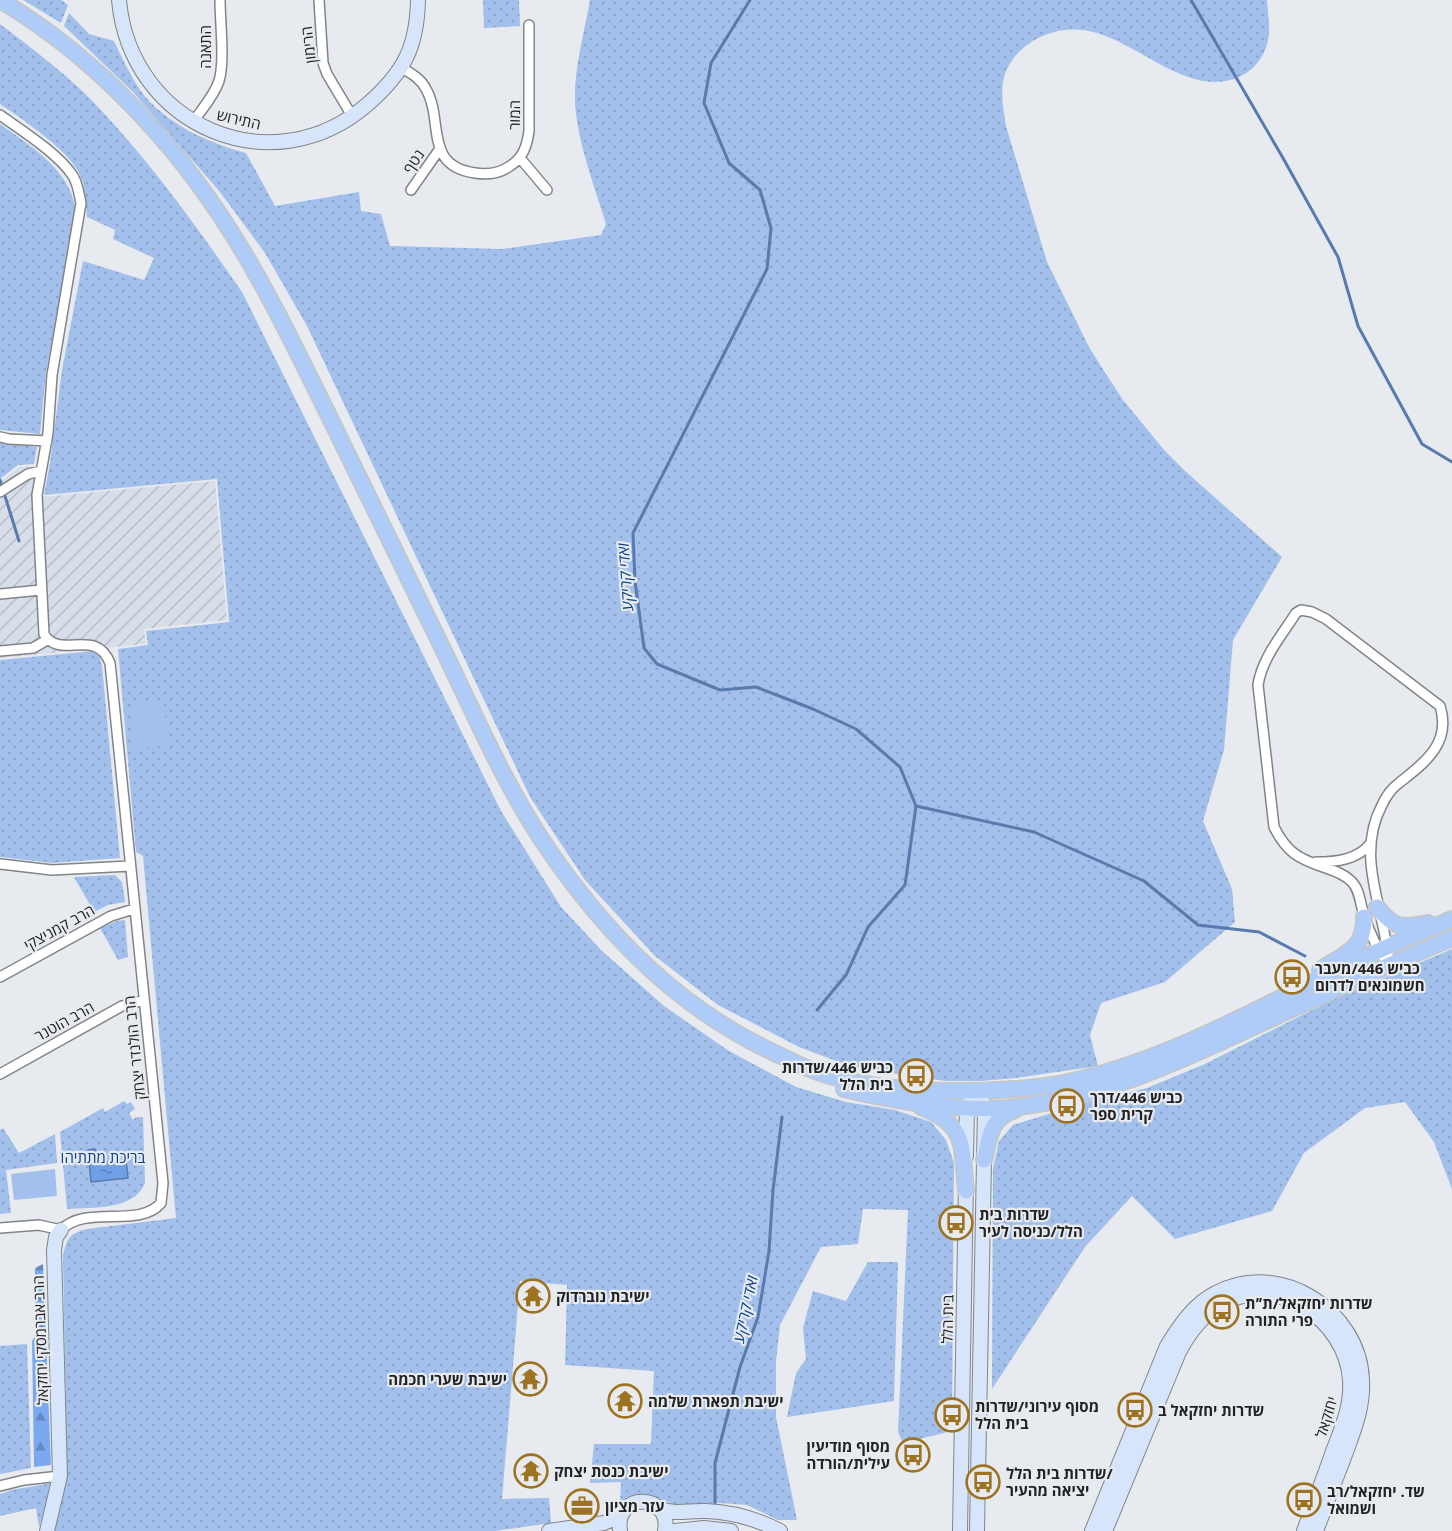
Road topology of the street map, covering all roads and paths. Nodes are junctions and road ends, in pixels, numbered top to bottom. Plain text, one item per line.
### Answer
1 (0, 0) edge
2 (119, 0) edge
3 (220, 0) edge
4 (319, 0) edge
5 (418, 0) edge
6 (0, 11) edge
7 (529, 25) dead end
8 (402, 68) junction
9 (0, 115) edge
10 (352, 116) junction
11 (193, 122) junction
12 (440, 150) junction
13 (520, 158) junction
14 (411, 190) dead end
15 (548, 190) dead end
16 (0, 436) edge
17 (46, 441) junction
18 (41, 471) junction
19 (0, 492) edge
20 (41, 590) junction
21 (0, 594) edge
22 (47, 640) junction
23 (0, 651) edge
24 (1370, 844) junction
25 (1308, 862) junction
26 (0, 864) edge
27 (130, 866) junction
28 (1377, 907) junction
29 (134, 909) junction
30 (1364, 917) junction
31 (1452, 919) edge
32 (1452, 938) edge
33 (1383, 949) junction
34 (1389, 965) junction
35 (0, 977) edge
36 (144, 1000) junction
37 (1264, 1007) junction
38 (0, 1074) edge
39 (977, 1091) junction
40 (906, 1101) junction
41 (1028, 1105) junction
42 (968, 1107) junction
43 (985, 1108) junction
44 (984, 1160) junction
45 (966, 1191) junction
46 (0, 1228) edge
47 (61, 1230) junction
48 (1288, 1293) junction
49 (1127, 1463) junction
50 (60, 1476) junction
51 (0, 1486) edge
52 (659, 1509) junction
53 (621, 1515) junction
54 (47, 1531) edge
55 (549, 1531) edge
56 (620, 1531) edge
57 (664, 1531) edge
58 (675, 1531) edge
59 (731, 1531) edge
60 (780, 1531) edge
61 (960, 1531) edge
62 (977, 1531) edge
63 (1092, 1531) edge
64 (1105, 1531) edge
65 (1304, 1531) edge
66 (1316, 1531) edge

1 - 39 main road
2 - 11 street, התירוש
3 - 11 street, התאנה
4 - 10 street, הרימון
5 - 8 street
6 - 40 main road
7 - 13 street, המור
8 - 10 street, התירוש
8 - 12 street
9 - 17 street
10 - 11 street, התירוש
12 - 13 street
12 - 14 street, נטף
13 - 15 street
16 - 17 street
17 - 18 street
18 - 19 street
18 - 20 street
20 - 21 street
20 - 22 street
22 - 23 street
22 - 27 street, הרב הולנדר יצחק
24 - 25 street
24 - 25 street
24 - 28 street
25 - 30 street
26 - 27 street
27 - 29 street, הרב הולנדר יצחק
28 - 31 main road
28 - 33 street
29 - 35 street, הרב קמניצקי
29 - 36 street, הרב הולנדר יצחק
30 - 33 street
30 - 37 main road
31 - 33 main road
32 - 34 main road
33 - 34 street
33 - 37 main road
34 - 41 main road
36 - 38 street, הרב הוטנר
36 - 47 street, הרב הולנדר יצחק
37 - 39 main road
39 - 42 street
39 - 43 street
40 - 42 main road
40 - 45 main road
41 - 43 main road
41 - 44 main road
42 - 43 main road
42 - 45 street, בית הלל
43 - 44 street
44 - 62 street
45 - 61 street, בית הלל
46 - 47 street
47 - 50 street, הרב אברמסקי יחזקאל
48 - 49 street
48 - 65 street, יחזקאל
48 - 66 street
49 - 63 street
49 - 64 street
50 - 51 street
50 - 54 street, הרב אברמסקי יחזקאל
52 - 53 street
52 - 57 street
52 - 60 street
53 - 55 street
53 - 56 street
58 - 59 street

